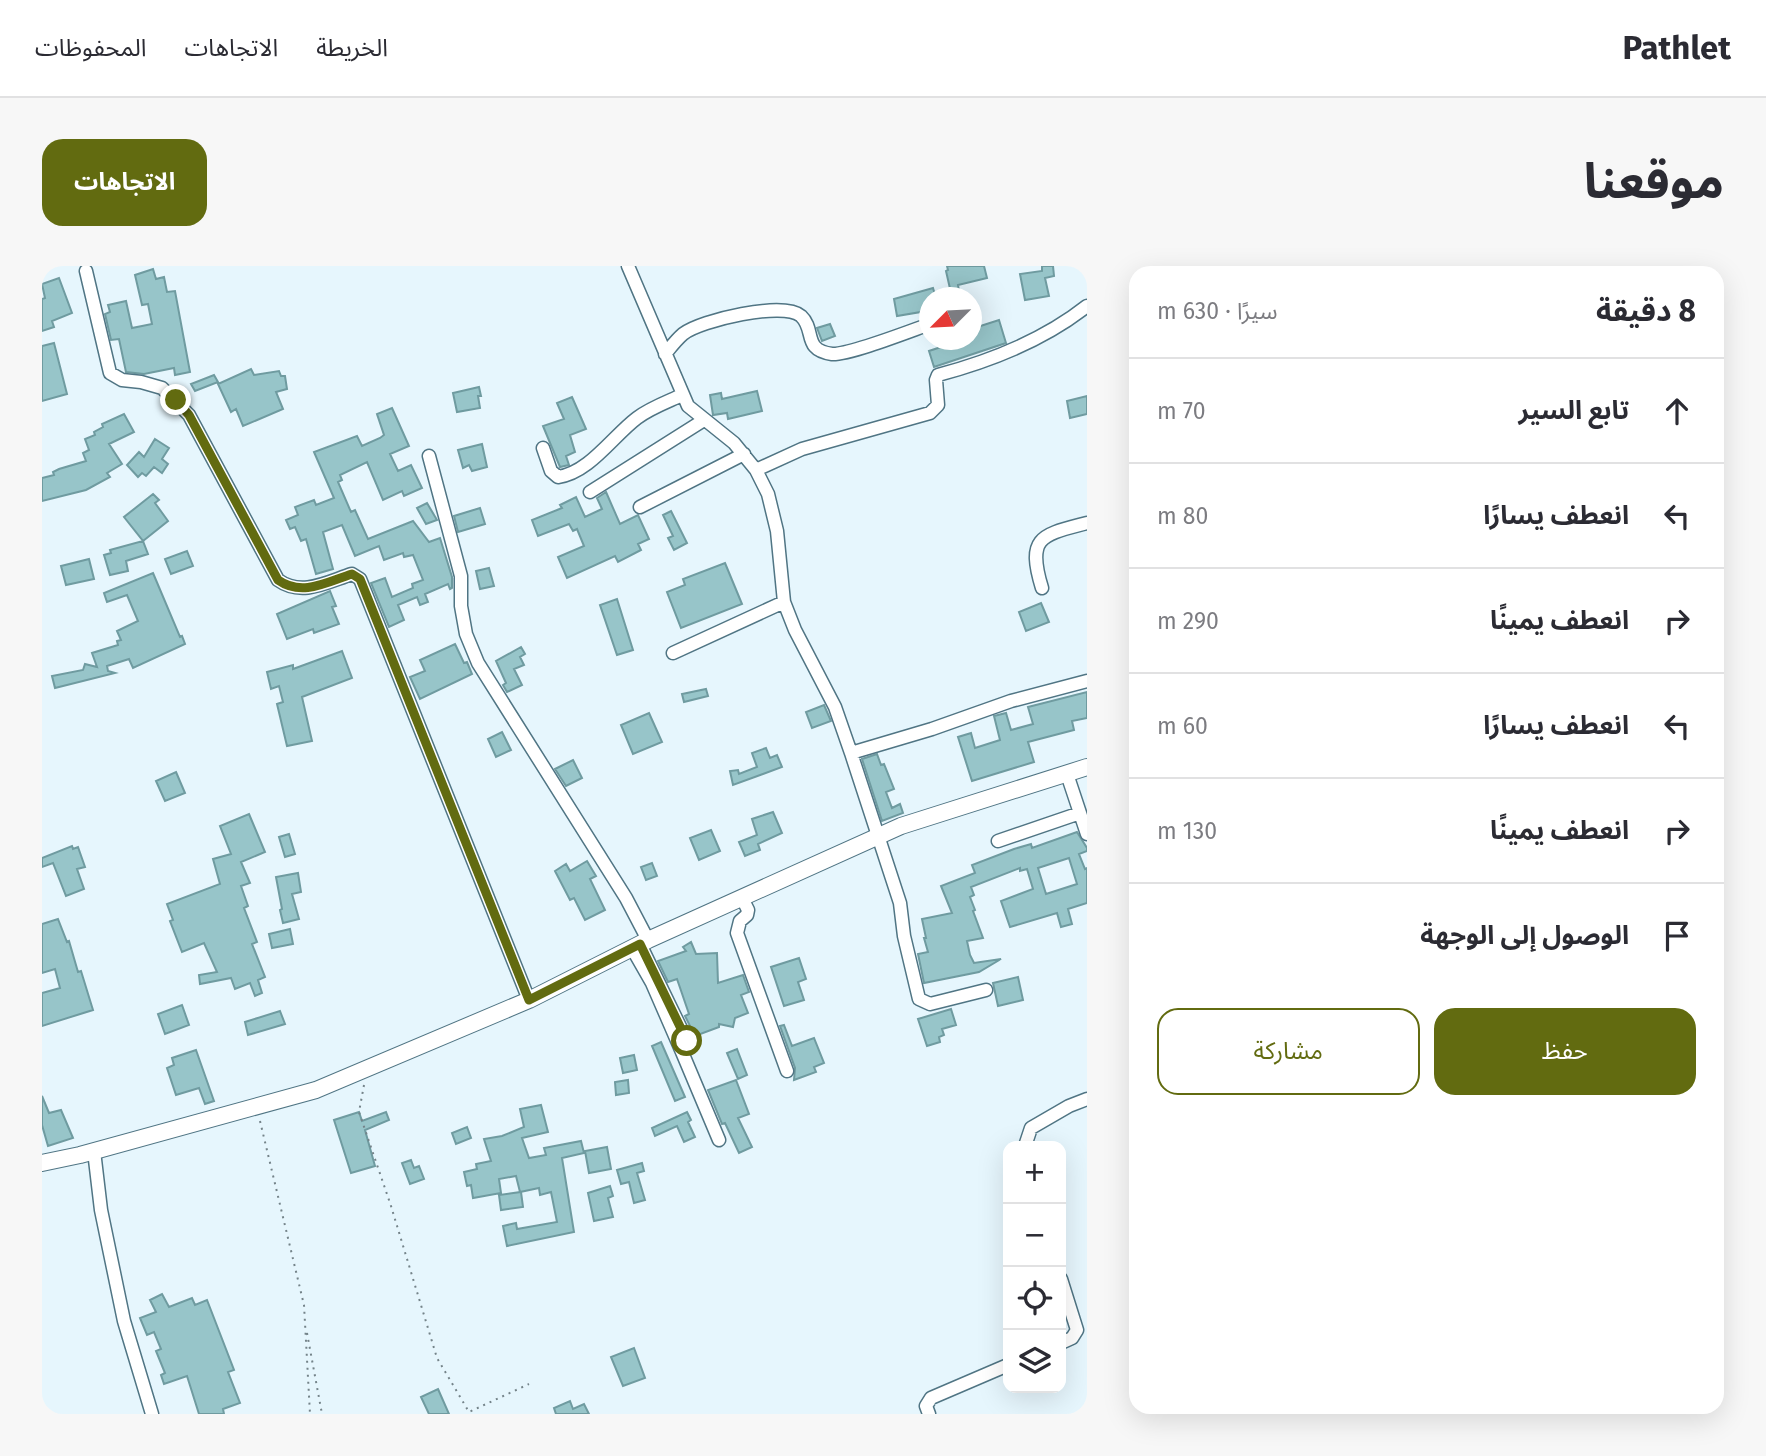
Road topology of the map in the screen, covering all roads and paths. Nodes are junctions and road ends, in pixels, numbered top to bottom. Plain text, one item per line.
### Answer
1 (628, 266) edge
2 (86, 271) dead end
3 (1087, 306) edge
4 (919, 328) edge
5 (665, 354) junction
6 (682, 395) junction
7 (704, 420) junction
8 (543, 448) dead end
9 (744, 454) junction
10 (429, 456) dead end
11 (756, 470) junction
12 (590, 492) dead end
13 (640, 508) dead end
14 (1087, 523) edge
15 (1042, 588) dead end
16 (784, 602) junction
17 (673, 653) dead end
18 (1087, 681) edge
19 (851, 754) junction
20 (1087, 767) edge
21 (1067, 774) junction
22 (1080, 813) junction
23 (1087, 834) edge
24 (880, 836) junction
25 (998, 841) dead end
26 (742, 898) junction
27 (640, 944) junction
28 (986, 990) dead end
29 (529, 1000) junction
30 (367, 1070) junction
31 (787, 1071) dead end
32 (1087, 1099) edge
33 (256, 1107) junction
34 (719, 1140) dead end
35 (1027, 1141) edge
36 (94, 1151) junction
37 (42, 1163) edge
38 (1066, 1295) edge
39 (305, 1331) junction
40 (1066, 1341) edge
41 (1003, 1367) edge
42 (529, 1384) dead end
43 (469, 1413) edge
44 (152, 1414) edge
45 (310, 1414) edge
46 (322, 1414) edge
47 (929, 1414) edge

1 - 5 street
2 - 29 street
3 - 11 street
4 - 5 street
5 - 6 street
6 - 7 street
6 - 8 street
7 - 9 street
7 - 12 street
9 - 11 street
9 - 13 street
10 - 27 street
11 - 16 street
14 - 15 street
16 - 17 street
16 - 19 street
18 - 19 street
19 - 24 street
20 - 21 main road
21 - 22 street
21 - 24 main road
22 - 23 street
22 - 25 street
24 - 26 main road
24 - 28 street
26 - 27 main road
26 - 31 street
27 - 29 main road
27 - 34 street
29 - 30 main road
30 - 33 main road
30 - 43 path
32 - 35 street
33 - 36 main road
33 - 39 path
36 - 37 main road
36 - 44 street
38 - 40 street
39 - 45 path
39 - 46 path
41 - 47 street
42 - 43 path

